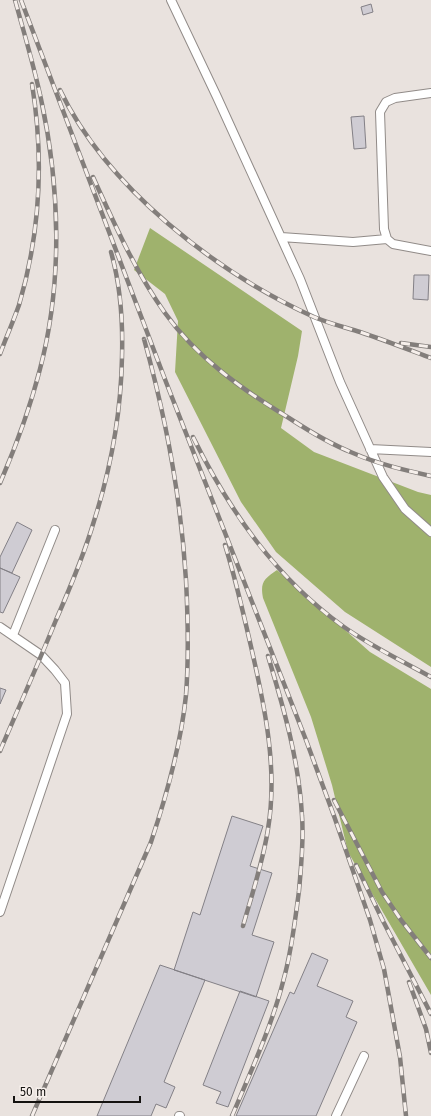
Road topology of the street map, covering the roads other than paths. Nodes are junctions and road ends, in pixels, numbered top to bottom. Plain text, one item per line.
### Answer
1 (171, 0) edge
2 (431, 92) edge
3 (281, 237) junction
4 (387, 239) junction
5 (431, 251) edge
6 (370, 448) junction
7 (431, 452) edge
8 (55, 530) dead end
9 (431, 532) edge
10 (0, 627) edge
11 (13, 635) junction
12 (0, 912) edge
13 (364, 1056) dead end
14 (336, 1116) edge

1 - 3 lane
2 - 4 lane
3 - 4 lane
3 - 6 lane
4 - 5 lane
6 - 7 lane
6 - 9 lane
8 - 11 lane
10 - 11 lane
11 - 12 lane
13 - 14 lane

